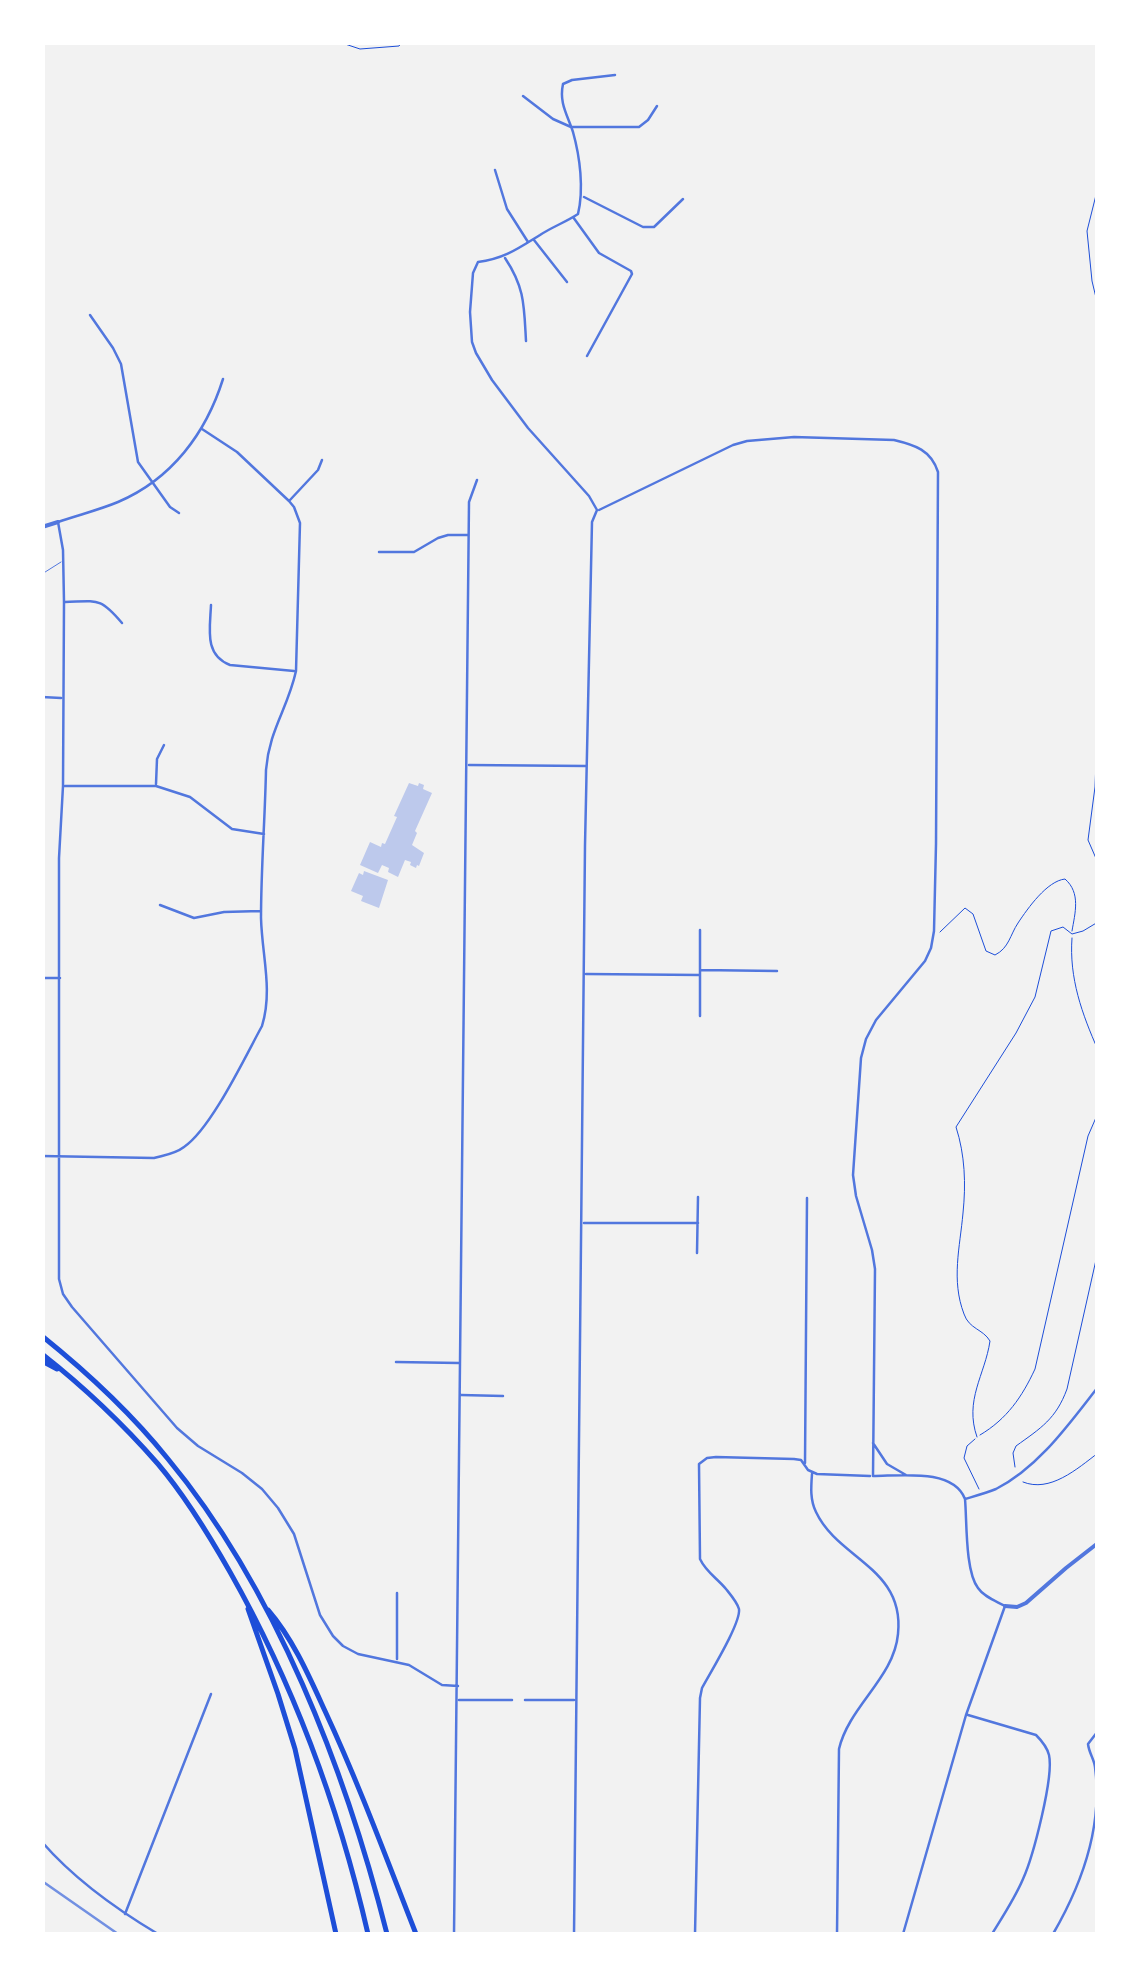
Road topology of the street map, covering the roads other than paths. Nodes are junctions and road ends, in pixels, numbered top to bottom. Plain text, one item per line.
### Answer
1 (615, 76) dead end
2 (523, 96) dead end
3 (657, 106) dead end
4 (571, 126) junction
5 (496, 170) dead end
6 (582, 196) junction
7 (683, 199) dead end
8 (573, 218) junction
9 (531, 241) junction
10 (504, 257) junction
11 (567, 282) dead end
12 (90, 314) dead end
13 (526, 341) dead end
14 (587, 356) dead end
15 (222, 379) dead end
16 (202, 429) junction
17 (322, 460) dead end
18 (477, 480) dead end
19 (152, 482) junction
20 (289, 501) junction
21 (597, 510) junction
22 (179, 513) dead end
23 (58, 522) junction
24 (42, 527) edge
25 (469, 536) junction
26 (379, 552) dead end
27 (64, 560) junction
28 (42, 574) edge
29 (64, 602) junction
30 (211, 605) dead end
31 (122, 623) dead end
32 (296, 672) junction
33 (42, 697) edge
34 (63, 698) junction
35 (164, 745) dead end
36 (468, 765) junction
37 (587, 766) junction
38 (63, 786) junction
39 (156, 786) junction
40 (265, 834) junction
41 (160, 905) dead end
42 (261, 911) junction
43 (700, 930) dead end
44 (778, 971) dead end
45 (700, 973) junction
46 (584, 974) junction
47 (42, 978) edge
48 (60, 978) junction
49 (700, 1016) dead end
50 (42, 1156) edge
51 (60, 1156) junction
52 (698, 1197) dead end
53 (807, 1198) dead end
54 (581, 1222) junction
55 (698, 1223) junction
56 (698, 1253) dead end
57 (42, 1336) edge
58 (42, 1357) edge
59 (396, 1362) dead end
60 (460, 1363) junction
61 (1098, 1387) edge
62 (460, 1395) junction
63 (502, 1396) dead end
64 (873, 1442) junction
65 (805, 1465) junction
66 (812, 1473) junction
67 (873, 1476) junction
68 (909, 1477) junction
69 (965, 1499) junction
70 (1098, 1543) edge
71 (396, 1592) dead end
72 (244, 1596) junction
73 (263, 1604) junction
74 (1006, 1606) junction
75 (398, 1661) junction
76 (458, 1686) junction
77 (210, 1694) dead end
78 (458, 1700) junction
79 (512, 1700) dead end
80 (526, 1700) dead end
81 (576, 1700) junction
82 (966, 1715) junction
83 (1098, 1731) edge
84 (42, 1842) edge
85 (125, 1914) junction
86 (158, 1934) edge
87 (336, 1934) edge
88 (368, 1934) edge
89 (388, 1934) edge
90 (416, 1934) edge
91 (454, 1934) edge
92 (574, 1934) edge
93 (695, 1934) edge
94 (836, 1934) edge
95 (902, 1934) edge
96 (992, 1934) edge
97 (1053, 1934) edge

1 - 4 street
2 - 4 street
3 - 4 street
4 - 6 street
5 - 9 street
6 - 7 street
6 - 8 street
8 - 9 street
8 - 14 street
9 - 10 street
9 - 11 street
10 - 13 street
10 - 21 street
12 - 19 street
15 - 16 street
16 - 19 street
16 - 20 street
17 - 20 street
18 - 25 street
19 - 22 street
19 - 23 street
20 - 32 street
21 - 37 street
21 - 64 street
23 - 24 street
23 - 27 street
25 - 26 street
25 - 36 street
27 - 28 lane
27 - 29 street
29 - 31 street
29 - 34 street
30 - 32 street
32 - 40 street
33 - 34 street
34 - 38 street
35 - 39 street
36 - 37 street
36 - 60 street
37 - 46 street
38 - 39 street
38 - 48 street
39 - 40 street
40 - 42 street
41 - 42 street
42 - 51 street
43 - 45 street
44 - 45 street
45 - 46 street
45 - 49 street
46 - 54 street
47 - 48 street
48 - 51 street
50 - 51 street
51 - 75 street
52 - 55 street
53 - 65 street
54 - 55 street
54 - 81 street
55 - 56 street
57 - 73 highway
58 - 72 highway
59 - 60 street
60 - 62 street
61 - 69 street
62 - 63 street
62 - 76 street
64 - 67 street
64 - 68 street
65 - 66 street
65 - 93 street
66 - 67 street
66 - 94 street
67 - 68 street
68 - 69 street
69 - 74 street
70 - 74 street
71 - 75 street
72 - 87 highway
72 - 88 highway
73 - 89 highway
73 - 90 highway
74 - 82 street
75 - 76 street
76 - 78 street
77 - 85 street
78 - 79 street
78 - 91 street
80 - 81 street
81 - 92 street
82 - 95 street
82 - 96 street
83 - 97 street
84 - 85 street
85 - 86 street

